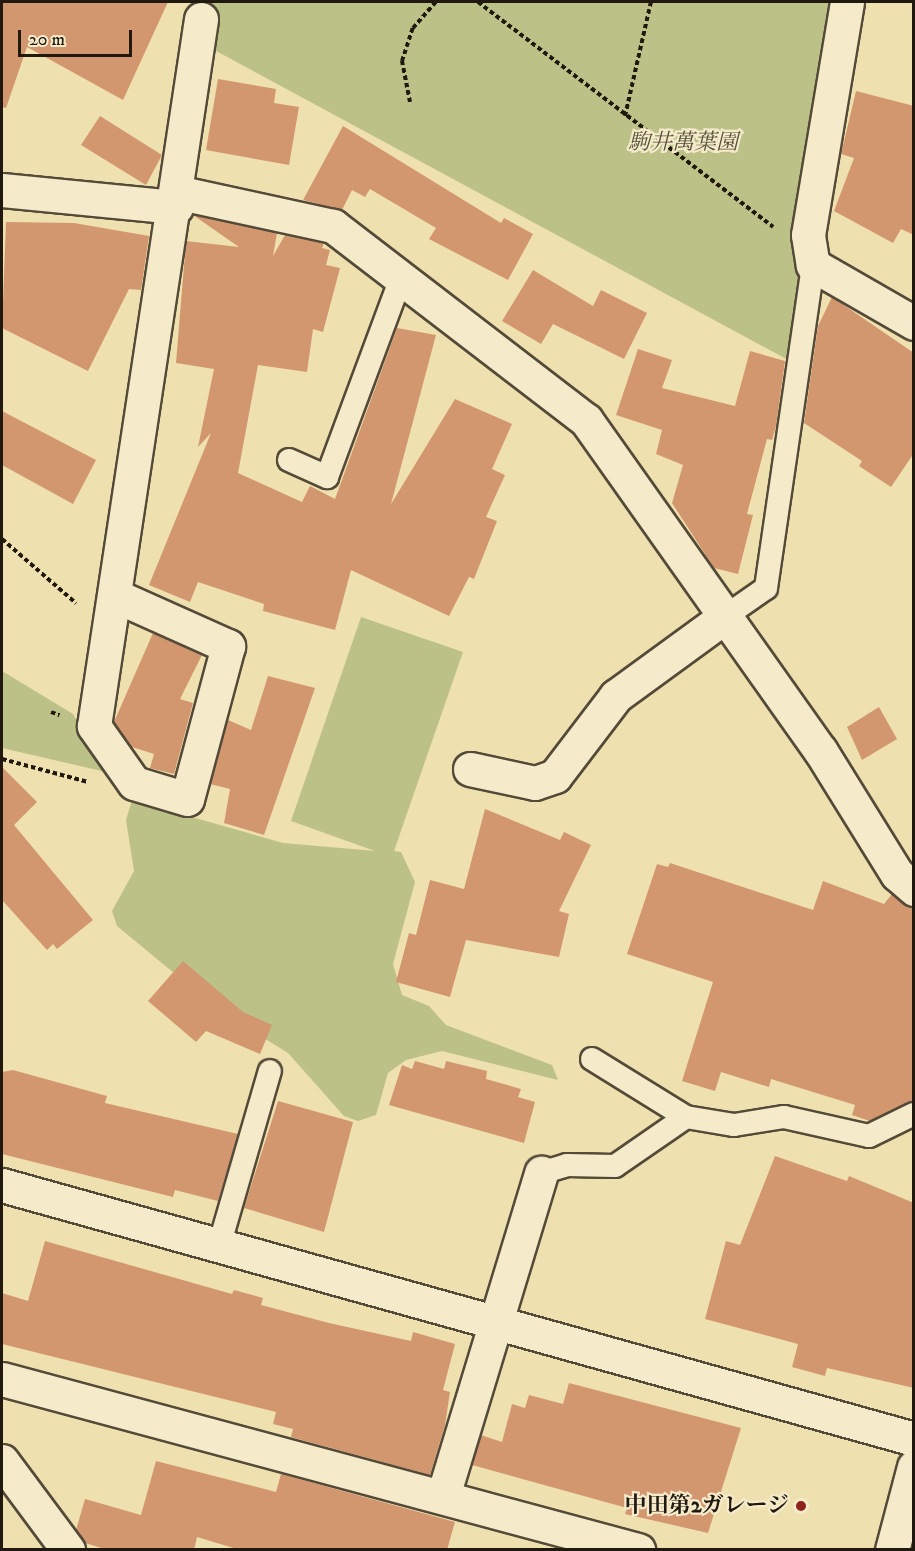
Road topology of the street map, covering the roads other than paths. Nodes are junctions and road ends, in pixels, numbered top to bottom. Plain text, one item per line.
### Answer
1 (847, 2) edge
2 (201, 19) dead end
3 (2, 190) edge
4 (176, 199) junction
5 (813, 262) junction
6 (401, 278) junction
7 (914, 322) edge
8 (290, 460) dead end
9 (116, 596) junction
10 (723, 618) junction
11 (470, 769) dead end
12 (914, 889) edge
13 (592, 1059) dead end
14 (270, 1071) dead end
15 (914, 1114) edge
16 (686, 1117) junction
17 (541, 1173) joint
18 (2, 1185) edge
19 (219, 1246) junction
20 (496, 1321) junction
21 (2, 1379) edge
22 (914, 1439) edge
23 (2, 1461) edge
24 (914, 1467) edge
25 (443, 1496) junction
26 (69, 1550) edge
27 (638, 1550) edge
28 (892, 1550) edge

1 - 5 street
2 - 4 street
3 - 4 street
4 - 6 street
4 - 9 street
5 - 7 street
5 - 10 lane
6 - 8 lane
6 - 10 street
9 - 9 street
10 - 11 street
10 - 12 street
13 - 16 lane
14 - 19 lane
15 - 16 lane
16 - 17 lane
17 - 20 street
18 - 19 street
19 - 20 street
20 - 22 street
20 - 25 street
21 - 25 street
23 - 26 street
24 - 28 street
25 - 27 street

